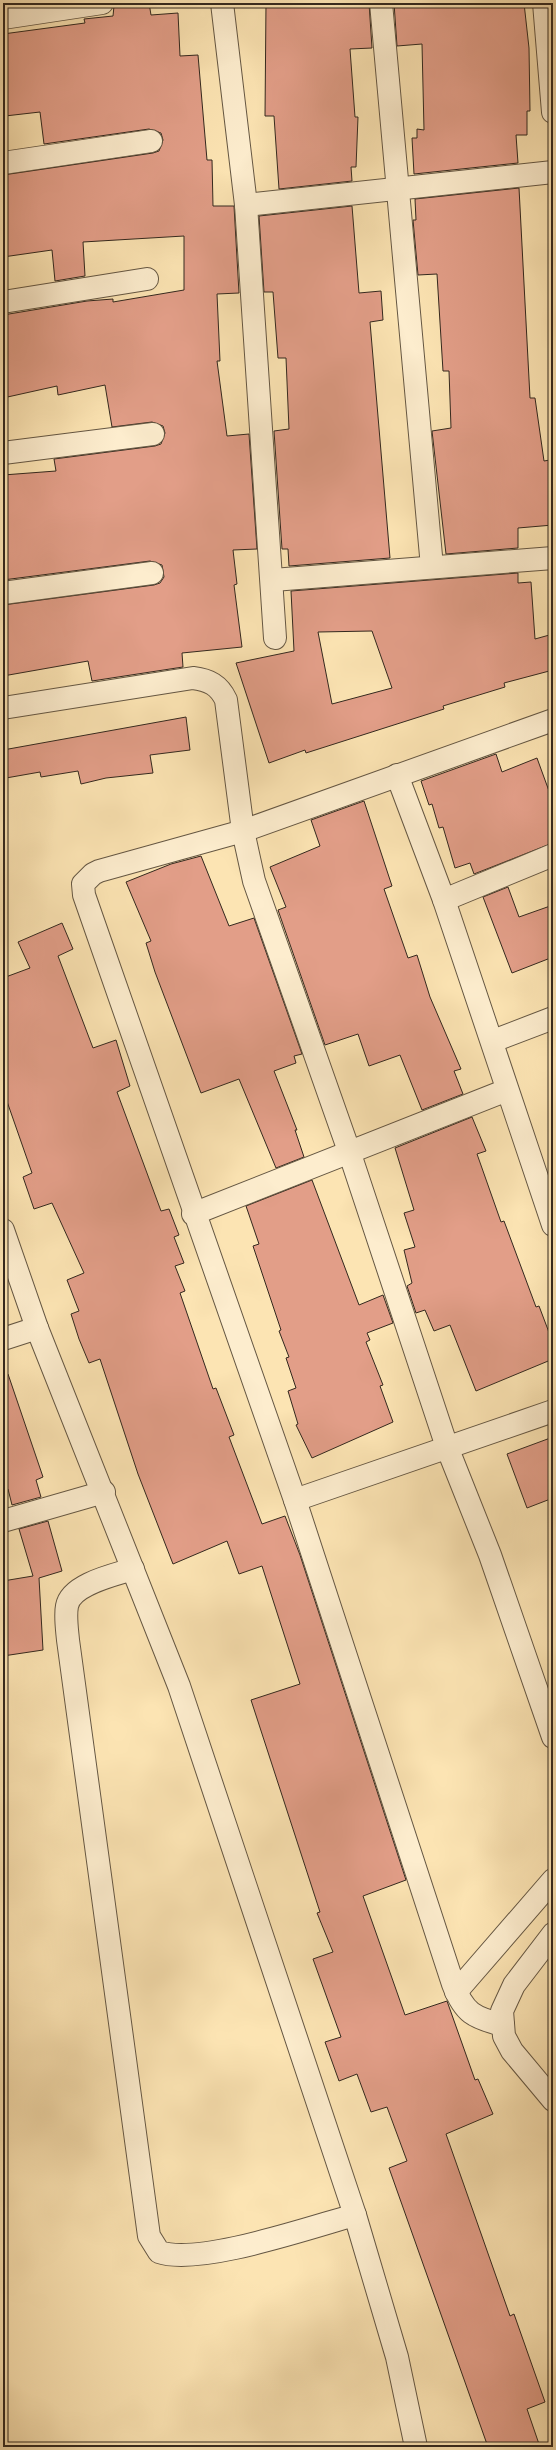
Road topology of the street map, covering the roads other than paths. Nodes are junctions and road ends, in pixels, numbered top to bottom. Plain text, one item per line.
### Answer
1 (102, 3) edge
2 (222, 3) edge
3 (381, 3) edge
4 (544, 3) edge
5 (3, 18) edge
6 (553, 112) edge
7 (151, 141) dead end
8 (3, 163) edge
9 (553, 172) edge
10 (399, 188) junction
11 (246, 205) junction
12 (147, 280) dead end
13 (3, 302) edge
14 (153, 434) dead end
15 (3, 453) edge
16 (553, 558) edge
17 (432, 567) junction
18 (152, 573) dead end
19 (273, 580) junction
20 (3, 593) edge
21 (275, 638) dead end
22 (3, 708) edge
23 (553, 720) edge
24 (398, 775) junction
25 (243, 830) junction
26 (553, 855) edge
27 (444, 900) junction
28 (553, 1018) edge
29 (492, 1041) junction
30 (507, 1090) junction
31 (349, 1151) junction
32 (193, 1214) junction
33 (553, 1226) edge
34 (3, 1230) edge
35 (37, 1328) junction
36 (3, 1339) edge
37 (553, 1411) edge
38 (447, 1447) junction
39 (104, 1492) junction
40 (295, 1500) junction
41 (3, 1521) edge
42 (133, 1569) junction
43 (553, 1737) edge
44 (553, 1880) edge
45 (553, 1934) edge
46 (456, 1992) junction
47 (503, 2025) junction
48 (553, 2100) edge
49 (355, 2215) junction
50 (416, 2447) edge

1 - 5 street
2 - 11 street
3 - 10 street
4 - 6 street
7 - 8 street
9 - 10 street
10 - 11 street
10 - 17 street
11 - 19 street
12 - 13 street
14 - 15 street
16 - 17 street
17 - 19 street
18 - 20 street
19 - 21 street
22 - 25 street
23 - 24 street
24 - 25 street
24 - 27 street
25 - 31 street
25 - 32 street
26 - 27 street
27 - 29 street
28 - 29 street
29 - 30 street
30 - 31 street
30 - 33 street
31 - 32 street
31 - 38 street
32 - 40 street
34 - 35 street
35 - 36 street
35 - 39 street
37 - 38 street
38 - 40 street
38 - 43 street
39 - 41 street
39 - 42 street
40 - 46 street
42 - 49 street
42 - 49 street
44 - 46 street
45 - 47 street
46 - 47 street
47 - 48 street
49 - 50 street

